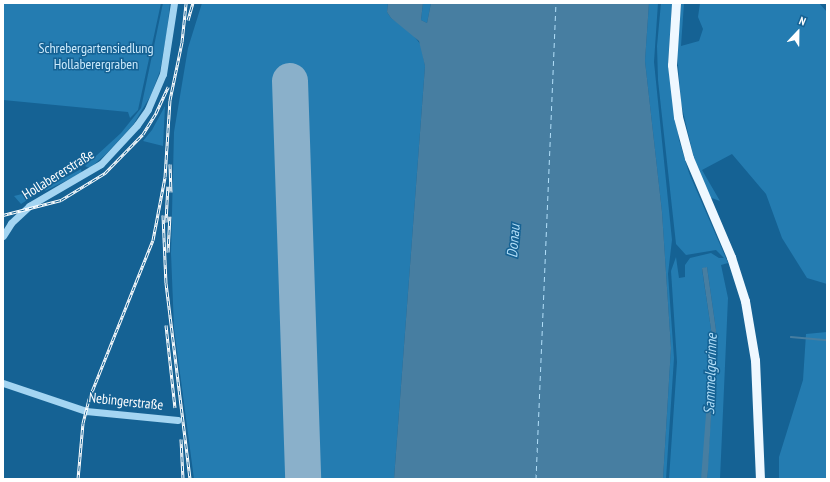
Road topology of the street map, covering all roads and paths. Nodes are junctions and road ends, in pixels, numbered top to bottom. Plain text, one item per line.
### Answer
1 (174, 3) edge
2 (676, 3) edge
3 (3, 236) edge
4 (3, 383) edge
5 (178, 420) dead end
6 (760, 479) edge

1 - 3 street, Hollabererstraße
2 - 6 main road
4 - 5 street, Nebingerstraße

